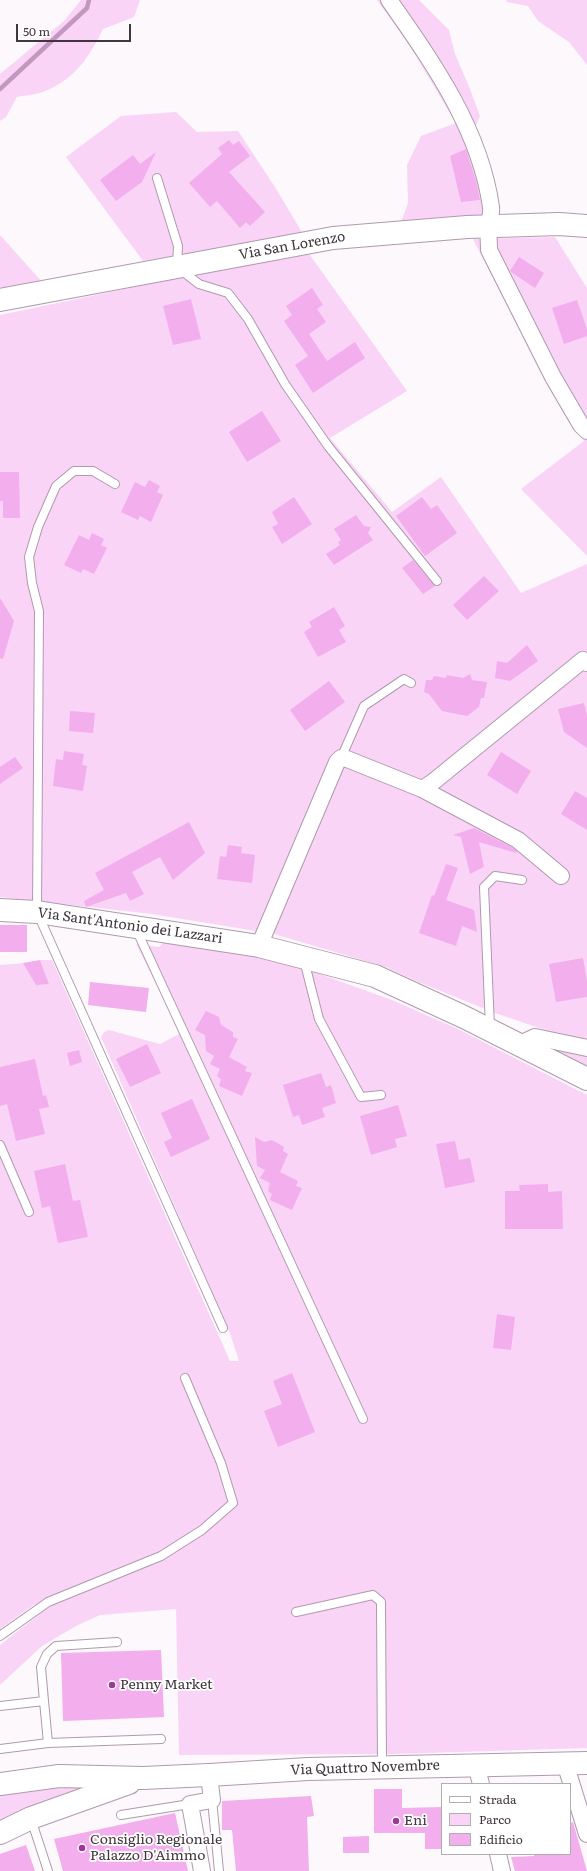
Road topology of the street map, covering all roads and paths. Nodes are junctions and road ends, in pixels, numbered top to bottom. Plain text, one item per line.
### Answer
1 (389, 0) edge
2 (157, 178) dead end
3 (489, 228) junction
4 (585, 229) edge
5 (177, 267) junction
6 (0, 300) edge
7 (587, 432) edge
8 (115, 484) dead end
9 (437, 581) dead end
10 (587, 663) edge
11 (410, 683) dead end
12 (341, 758) junction
13 (422, 789) junction
14 (561, 876) dead end
15 (522, 880) dead end
16 (0, 910) edge
17 (36, 912) junction
18 (135, 927) junction
19 (259, 946) junction
20 (303, 958) junction
21 (490, 1030) junction
22 (518, 1045) junction
23 (587, 1048) edge
24 (587, 1080) edge
25 (381, 1095) dead end
26 (0, 1145) edge
27 (29, 1212) dead end
28 (223, 1328) dead end
29 (185, 1378) dead end
30 (362, 1419) dead end
31 (296, 1612) dead end
32 (0, 1636) edge
33 (116, 1642) dead end
34 (44, 1701) junction
35 (0, 1706) edge
36 (161, 1739) dead end
37 (48, 1742) junction
38 (0, 1749) edge
39 (587, 1762) edge
40 (565, 1763) junction
41 (382, 1767) junction
42 (478, 1775) edge
43 (209, 1776) junction
44 (143, 1778) junction
45 (0, 1784) edge
46 (212, 1800) junction
47 (190, 1804) junction
48 (120, 1815) dead end
49 (31, 1818) junction
50 (0, 1833) edge
51 (587, 1834) edge
52 (498, 1855) edge
53 (48, 1871) edge
54 (202, 1871) edge
55 (219, 1871) edge
56 (502, 1871) edge

1 - 3 street
2 - 5 lane
3 - 4 street, Via San Lorenzo
3 - 5 street, Via San Lorenzo
3 - 7 street
5 - 6 street, Via San Lorenzo
5 - 9 lane
8 - 17 lane
10 - 13 street
11 - 12 lane
12 - 13 street
12 - 19 street
13 - 14 street
15 - 21 lane
16 - 17 street, Via Sant'Antonio dei Lazzari
17 - 18 street, Via Sant'Antonio dei Lazzari
17 - 28 lane
18 - 19 street, Via Sant'Antonio dei Lazzari
18 - 30 lane
19 - 20 street, Via Sant'Antonio dei Lazzari
20 - 21 street, Via Sant'Antonio dei Lazzari
20 - 25 lane
21 - 22 street, Via Sant'Antonio dei Lazzari
22 - 23 street
22 - 24 street, Via Sant'Antonio dei Lazzari
26 - 27 lane
29 - 32 lane
31 - 41 lane
33 - 34 lane
34 - 35 lane
34 - 37 lane
36 - 37 lane
37 - 38 lane
39 - 40 street, Via Quattro Novembre
40 - 42 street, Via Quattro Novembre
40 - 51 street
41 - 42 street, Via Quattro Novembre
41 - 43 street, Via Quattro Novembre
43 - 44 street, Via Quattro Novembre
43 - 46 street
44 - 45 street, Via Quattro Novembre
44 - 49 street, Via Quattro Novembre
46 - 47 street
46 - 55 lane
47 - 48 lane
47 - 54 street
49 - 50 street, Via Quattro Novembre
49 - 53 lane
52 - 56 street

